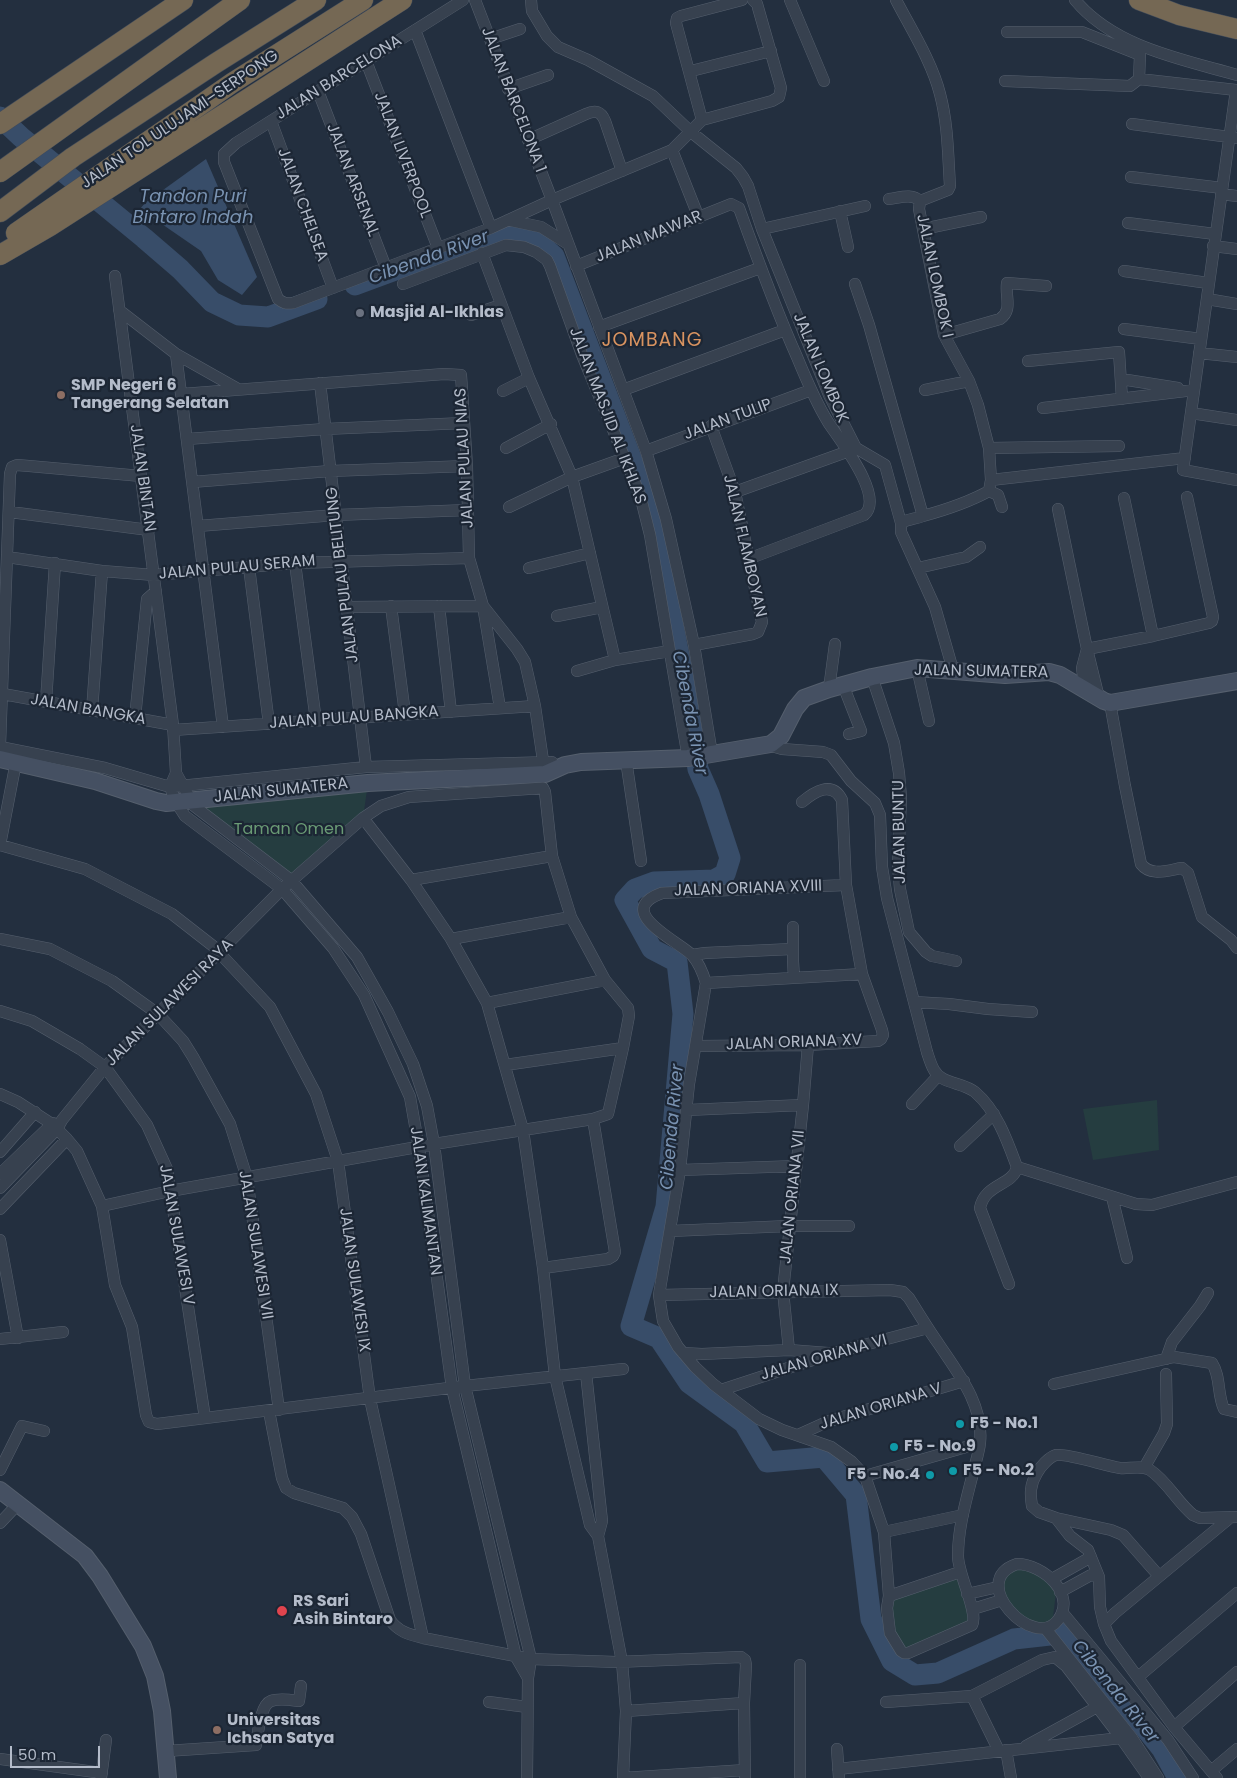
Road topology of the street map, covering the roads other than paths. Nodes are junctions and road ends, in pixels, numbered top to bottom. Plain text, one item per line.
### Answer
1 (183, 0) edge
2 (240, 0) edge
3 (316, 0) edge
4 (363, 0) edge
5 (402, 0) edge
6 (463, 0) edge
7 (475, 0) edge
8 (531, 0) edge
9 (742, 0) edge
10 (753, 0) edge
11 (790, 0) edge
12 (896, 0) edge
13 (1075, 0) edge
14 (1139, 0) edge
15 (520, 29) dead end
16 (1237, 29) edge
17 (415, 30) junction
18 (1007, 32) dead end
19 (490, 39) junction
20 (771, 51) junction
21 (366, 61) junction
22 (690, 71) junction
23 (548, 75) dead end
24 (1237, 75) edge
25 (1139, 79) junction
26 (824, 81) dead end
27 (1005, 81) dead end
28 (508, 89) junction
29 (318, 91) junction
30 (1235, 108) edge
31 (702, 120) junction
32 (4, 121) edge
33 (271, 121) junction
34 (1132, 124) dead end
35 (692, 132) junction
36 (1233, 138) edge
37 (528, 140) junction
38 (672, 150) junction
39 (622, 171) junction
40 (0, 172) edge
41 (1131, 177) dead end
42 (1221, 191) junction
43 (1237, 196) edge
44 (889, 199) dead end
45 (552, 200) junction
46 (920, 201) junction
47 (865, 206) dead end
48 (7, 207) edge
49 (840, 211) junction
50 (982, 217) dead end
51 (699, 218) junction
52 (45, 220) junction
53 (508, 220) junction
54 (1128, 223) dead end
55 (491, 228) junction
56 (762, 229) junction
57 (923, 230) junction
58 (1214, 240) junction
59 (568, 244) junction
60 (0, 245) edge
61 (848, 247) dead end
62 (438, 248) junction
63 (1237, 249) edge
64 (482, 253) junction
65 (0, 255) edge
66 (576, 266) junction
67 (386, 268) junction
68 (760, 268) junction
69 (1124, 271) dead end
70 (115, 276) dead end
71 (1208, 283) junction
72 (403, 284) dead end
73 (855, 284) dead end
74 (1046, 286) dead end
75 (332, 288) junction
76 (1207, 300) junction
77 (1237, 304) edge
78 (501, 305) junction
79 (119, 310) junction
80 (470, 315) dead end
81 (599, 327) junction
82 (1124, 329) dead end
83 (785, 330) junction
84 (944, 335) junction
85 (1201, 339) junction
86 (1199, 352) junction
87 (176, 354) junction
88 (1237, 357) edge
89 (1028, 361) dead end
90 (530, 378) junction
91 (1121, 379) junction
92 (969, 381) junction
93 (320, 383) junction
94 (238, 389) junction
95 (623, 390) junction
96 (811, 390) junction
97 (925, 390) dead end
98 (1194, 390) junction
99 (503, 391) dead end
100 (182, 394) junction
101 (1122, 399) junction
102 (1043, 408) dead end
103 (1191, 412) junction
104 (1237, 420) edge
105 (464, 423) junction
106 (551, 424) junction
107 (711, 426) junction
108 (326, 429) junction
109 (187, 439) junction
110 (1119, 446) dead end
111 (506, 448) dead end
112 (989, 448) junction
113 (646, 450) junction
114 (849, 452) junction
115 (625, 458) junction
116 (1185, 458) junction
117 (466, 466) junction
118 (330, 471) junction
119 (142, 476) junction
120 (572, 477) junction
121 (1237, 480) edge
122 (192, 482) junction
123 (990, 486) junction
124 (735, 492) junction
125 (1187, 497) dead end
126 (1124, 498) dead end
127 (509, 507) dead end
128 (1002, 507) dead end
129 (1058, 509) dead end
130 (468, 510) junction
131 (10, 512) junction
132 (336, 515) junction
133 (923, 516) junction
134 (901, 523) junction
135 (198, 526) junction
136 (149, 530) junction
137 (980, 547) dead end
138 (590, 553) junction
139 (7, 557) junction
140 (469, 558) junction
141 (748, 559) junction
142 (341, 560) junction
143 (55, 563) junction
144 (295, 563) junction
145 (249, 567) junction
146 (529, 568) dead end
147 (918, 568) junction
148 (102, 571) junction
149 (203, 571) junction
150 (154, 575) junction
151 (156, 591) junction
152 (391, 606) junction
153 (439, 606) junction
154 (483, 606) junction
155 (346, 607) junction
156 (602, 607) junction
157 (557, 616) dead end
158 (1153, 636) junction
159 (835, 644) dead end
160 (694, 645) junction
161 (1087, 650) junction
162 (670, 651) junction
163 (615, 660) junction
164 (917, 668) junction
165 (953, 670) junction
166 (577, 671) dead end
167 (872, 677) junction
168 (1237, 681) edge
169 (836, 687) junction
170 (3, 694) junction
171 (1098, 697) junction
172 (46, 702) junction
173 (536, 706) junction
174 (500, 708) junction
175 (92, 710) junction
176 (451, 712) junction
177 (405, 714) junction
178 (135, 718) junction
179 (360, 718) junction
180 (316, 721) junction
181 (929, 721) dead end
182 (269, 724) junction
183 (223, 727) junction
184 (173, 728) junction
185 (849, 734) dead end
186 (771, 744) junction
187 (0, 747) edge
188 (701, 756) junction
189 (626, 760) junction
190 (8, 761) edge
191 (366, 767) junction
192 (545, 768) junction
193 (180, 794) junction
194 (802, 802) dead end
195 (363, 818) junction
196 (0, 845) edge
197 (552, 856) junction
198 (641, 861) dead end
199 (291, 880) junction
200 (411, 880) junction
201 (846, 885) junction
202 (282, 889) junction
203 (571, 917) junction
204 (793, 927) dead end
205 (0, 939) edge
206 (452, 939) junction
207 (792, 948) junction
208 (1237, 948) edge
209 (220, 952) junction
210 (692, 955) junction
211 (956, 961) dead end
212 (862, 974) junction
213 (794, 978) junction
214 (605, 980) junction
215 (706, 983) junction
216 (914, 1002) junction
217 (487, 1003) junction
218 (0, 1011) edge
219 (1032, 1012) dead end
220 (158, 1014) junction
221 (808, 1045) junction
222 (696, 1046) junction
223 (623, 1048) junction
224 (505, 1065) junction
225 (106, 1068) junction
226 (936, 1073) junction
227 (0, 1094) edge
228 (912, 1104) dead end
229 (803, 1105) junction
230 (687, 1110) junction
231 (35, 1112) junction
232 (994, 1114) junction
233 (593, 1120) junction
234 (57, 1124) junction
235 (523, 1130) junction
236 (67, 1139) junction
237 (434, 1144) junction
238 (960, 1146) dead end
239 (418, 1147) junction
240 (0, 1152) edge
241 (338, 1161) junction
242 (797, 1166) junction
243 (1016, 1167) junction
244 (680, 1170) junction
245 (0, 1174) edge
246 (247, 1178) junction
247 (1237, 1182) edge
248 (0, 1188) edge
249 (170, 1191) junction
250 (1112, 1197) junction
251 (102, 1206) junction
252 (0, 1209) edge
253 (789, 1226) junction
254 (849, 1226) dead end
255 (670, 1231) junction
256 (0, 1240) edge
257 (1127, 1258) dead end
258 (543, 1268) junction
259 (1009, 1284) dead end
260 (783, 1291) junction
261 (1208, 1293) dead end
262 (659, 1295) junction
263 (928, 1328) junction
264 (63, 1332) dead end
265 (18, 1338) junction
266 (0, 1339) edge
267 (789, 1350) junction
268 (683, 1353) junction
269 (834, 1353) junction
270 (1166, 1359) junction
271 (623, 1369) dead end
272 (586, 1373) junction
273 (1166, 1374) dead end
274 (555, 1376) junction
275 (964, 1381) junction
276 (1054, 1384) dead end
277 (465, 1386) junction
278 (452, 1388) junction
279 (721, 1390) junction
280 (370, 1399) junction
281 (274, 1410) junction
282 (1237, 1412) edge
283 (206, 1418) junction
284 (44, 1431) dead end
285 (798, 1435) junction
286 (980, 1443) junction
287 (1144, 1468) junction
288 (0, 1470) edge
289 (865, 1476) junction
290 (0, 1490) edge
291 (18, 1504) junction
292 (963, 1515) junction
293 (1234, 1517) edge
294 (1056, 1518) junction
295 (1200, 1518) junction
296 (0, 1523) edge
297 (884, 1532) junction
298 (1213, 1532) junction
299 (598, 1536) junction
300 (1091, 1557) junction
301 (960, 1572) junction
302 (1159, 1576) junction
303 (1099, 1577) junction
304 (1052, 1579) junction
305 (998, 1587) junction
306 (1060, 1592) junction
307 (1237, 1593) edge
308 (967, 1594) junction
309 (889, 1596) junction
310 (1002, 1600) junction
311 (973, 1609) junction
312 (1062, 1612) junction
313 (1104, 1624) junction
314 (1045, 1628) junction
315 (423, 1638) junction
316 (516, 1657) junction
317 (530, 1659) junction
318 (622, 1662) junction
319 (800, 1665) dead end
320 (1237, 1672) edge
321 (1138, 1677) junction
322 (528, 1678) junction
323 (301, 1686) dead end
324 (972, 1696) junction
325 (488, 1702) dead end
326 (886, 1702) dead end
327 (744, 1703) junction
328 (527, 1707) junction
329 (1097, 1707) junction
330 (626, 1711) junction
331 (1174, 1727) junction
332 (1121, 1738) junction
333 (106, 1740) dead end
334 (837, 1749) dead end
335 (1020, 1749) junction
336 (1237, 1749) edge
337 (166, 1751) junction
338 (1002, 1751) junction
339 (0, 1759) edge
340 (838, 1773) edge
341 (745, 1774) edge
342 (1214, 1774) edge
343 (101, 1776) edge
344 (168, 1778) edge
345 (527, 1778) edge
346 (623, 1778) edge
347 (800, 1778) edge
348 (1011, 1778) edge
349 (1149, 1778) edge
350 (1158, 1778) edge
351 (1194, 1778) edge

1 - 32 highway
2 - 40 highway
3 - 48 highway, JALAN TOL ULUJAMI–SERPONG
4 - 52 highway, JALAN TOL ULUJAMI–SERPONG
5 - 52 highway
6 - 17 street, JALAN BARCELONA
7 - 19 street, JALAN BARCELONA 1
8 - 35 street, JALAN LOMBOK
9 - 22 street
10 - 20 street
11 - 26 street
12 - 46 street
13 - 24 street
14 - 16 highway
15 - 19 street
17 - 21 street, JALAN BARCELONA
17 - 55 street
18 - 25 street
19 - 28 street, JALAN BARCELONA 1
20 - 22 street
20 - 31 street
21 - 29 street, JALAN BARCELONA
21 - 62 street, JALAN LIVERPOOL
22 - 31 street
23 - 28 street
25 - 27 street
25 - 30 street
28 - 37 street, JALAN BARCELONA 1
29 - 33 street, JALAN BARCELONA
29 - 67 street, JALAN ARSENAL
30 - 36 street
31 - 35 street
33 - 75 street, JALAN CHELSEA
33 - 75 street, JALAN BARCELONA
34 - 36 street
35 - 38 street
35 - 56 street, JALAN LOMBOK
36 - 42 street
37 - 39 street
37 - 45 street, JALAN BARCELONA 1
38 - 39 street
38 - 51 street
39 - 45 street
41 - 42 street
42 - 43 street
42 - 58 street
44 - 46 street
45 - 53 street
45 - 59 street
46 - 57 street, JALAN LOMBOK I
47 - 49 street
49 - 56 street
49 - 61 street
50 - 57 street
51 - 66 street, JALAN MAWAR
51 - 68 street, JALAN MAWAR
52 - 60 highway, JALAN TOL ULUJAMI–SERPONG
52 - 65 highway
53 - 55 street
53 - 59 street
54 - 58 street
55 - 62 street
56 - 134 street, JALAN LOMBOK
57 - 84 street, JALAN LOMBOK I
58 - 63 street
58 - 71 street
59 - 66 street
62 - 67 street
64 - 72 street, JALAN MASJID AL IKHLAS
64 - 78 street
64 - 115 street, JALAN MASJID AL IKHLAS
66 - 81 street
67 - 75 street
68 - 81 street
68 - 83 street
69 - 71 street
70 - 79 street, JALAN BINTAN
71 - 76 street
73 - 133 street
74 - 84 street
76 - 77 street
76 - 85 street
78 - 80 street
78 - 90 street
79 - 87 street
79 - 119 street, JALAN BINTAN
81 - 95 street
82 - 85 street
83 - 95 street
83 - 96 street
84 - 92 street, JALAN LOMBOK I
85 - 86 street
86 - 88 street
86 - 98 street
87 - 94 street
87 - 100 street
89 - 91 street
90 - 99 street
90 - 106 street
91 - 98 street
91 - 101 street
92 - 97 street
92 - 112 street, JALAN LOMBOK I
93 - 94 street, JALAN PULAU NIAS
93 - 105 street, JALAN PULAU NIAS
93 - 108 street, JALAN PULAU BELITUNG
94 - 100 street, JALAN PULAU NIAS
95 - 113 street
96 - 107 street, JALAN TULIP
96 - 114 street
98 - 101 street
98 - 103 street
100 - 109 street
101 - 102 street
103 - 104 street
103 - 116 street
105 - 108 street
105 - 117 street, JALAN PULAU NIAS
106 - 111 street
106 - 120 street
107 - 113 street, JALAN TULIP
107 - 124 street, JALAN FLAMBOYAN
108 - 109 street
108 - 118 street, JALAN PULAU BELITUNG
109 - 122 street
110 - 112 street
112 - 123 street, JALAN LOMBOK I
113 - 160 street
114 - 124 street
114 - 141 street
115 - 120 street
115 - 162 street, JALAN MASJID AL IKHLAS
116 - 121 street
116 - 123 street
117 - 118 street
117 - 130 street, JALAN PULAU NIAS
118 - 122 street
118 - 132 street, JALAN PULAU BELITUNG
119 - 131 street
119 - 136 street, JALAN BINTAN
120 - 127 street
120 - 138 street
122 - 135 street
123 - 128 street
123 - 133 street
124 - 141 street, JALAN FLAMBOYAN
125 - 158 street
126 - 158 street
129 - 161 street
130 - 132 street
130 - 140 street, JALAN PULAU NIAS
131 - 136 street
131 - 139 street
132 - 135 street
132 - 142 street, JALAN PULAU BELITUNG
133 - 134 street
134 - 147 street, JALAN LOMBOK
135 - 149 street
136 - 150 street, JALAN BINTAN
137 - 147 street
138 - 146 street
138 - 156 street
139 - 143 street, JALAN PULAU SERAM
139 - 170 street
140 - 142 street, JALAN PULAU SERAM
140 - 154 street, JALAN PULAU NIAS
141 - 160 street, JALAN FLAMBOYAN
142 - 144 street, JALAN PULAU SERAM
142 - 155 street, JALAN PULAU BELITUNG
143 - 148 street, JALAN PULAU SERAM
143 - 172 street
144 - 145 street, JALAN PULAU SERAM
144 - 180 street
145 - 149 street, JALAN PULAU SERAM
145 - 182 street
147 - 165 street, JALAN LOMBOK
148 - 150 street, JALAN PULAU SERAM
148 - 175 street
149 - 150 street, JALAN PULAU SERAM
149 - 183 street
150 - 151 street, JALAN BINTAN
151 - 178 street
151 - 184 street, JALAN BINTAN
152 - 153 street
152 - 155 street
152 - 177 street
153 - 154 street
153 - 176 street
154 - 173 street, JALAN PULAU NIAS
154 - 174 street
155 - 179 street, JALAN PULAU BELITUNG
156 - 157 street
156 - 163 street
158 - 161 street
159 - 169 street
160 - 188 street
161 - 171 street
162 - 163 street
162 - 188 street, JALAN MASJID AL IKHLAS
163 - 166 street
164 - 165 street, JALAN SUMATERA
164 - 167 street, JALAN SUMATERA
164 - 181 street
165 - 171 street, JALAN SUMATERA
167 - 169 street, JALAN SUMATERA
167 - 211 street, JALAN BUNTU
168 - 171 street
169 - 185 street
169 - 186 street, JALAN SUMATERA
170 - 172 street, JALAN BANGKA
170 - 187 street
171 - 208 street
172 - 175 street, JALAN BANGKA
173 - 174 street, JALAN PULAU BANGKA
173 - 192 street, JALAN PULAU NIAS
174 - 176 street, JALAN PULAU BANGKA
175 - 178 street, JALAN BANGKA
176 - 177 street, JALAN PULAU BANGKA
177 - 179 street, JALAN PULAU BANGKA
178 - 184 street, JALAN BANGKA
179 - 180 street, JALAN PULAU BANGKA
179 - 191 street, JALAN PULAU BELITUNG
180 - 182 street, JALAN PULAU BANGKA
182 - 183 street, JALAN PULAU BANGKA
183 - 184 street, JALAN PULAU BANGKA
184 - 193 street, JALAN BINTAN
186 - 188 street, JALAN SUMATERA
186 - 216 street
187 - 193 street, JALAN SUMATERA
188 - 189 street, JALAN SUMATERA
189 - 192 street, JALAN SUMATERA
189 - 198 street
190 - 193 street, JALAN SUMATERA
190 - 196 street
191 - 192 street, JALAN SUMATERA
191 - 193 street, JALAN SUMATERA
192 - 193 street, JALAN SUMATERA
193 - 199 street, JALAN KALIMANTAN
193 - 202 street, JALAN KALIMANTAN
194 - 201 street
195 - 197 street, JALAN SULAWESI RAYA
195 - 199 street, JALAN SULAWESI RAYA
195 - 200 street
196 - 209 street, JALAN SULAWESI IX
197 - 200 street
197 - 203 street
199 - 202 street, JALAN SULAWESI RAYA
199 - 237 street, JALAN KALIMANTAN
200 - 206 street
201 - 210 street, JALAN ORIANA XVIII
201 - 212 street
202 - 209 street, JALAN SULAWESI RAYA
202 - 239 street, JALAN KALIMANTAN
203 - 206 street
203 - 214 street
204 - 207 street
205 - 220 street, JALAN SULAWESI VII
206 - 217 street
207 - 210 street
207 - 213 street
209 - 220 street, JALAN SULAWESI RAYA
209 - 241 street, JALAN SULAWESI IX
210 - 215 street
212 - 213 street
212 - 221 street, JALAN ORIANA XV
213 - 215 street
214 - 217 street
214 - 223 street
215 - 222 street
216 - 219 street
216 - 226 street
217 - 224 street
218 - 225 street, JALAN SULAWESI V
220 - 225 street, JALAN SULAWESI RAYA
220 - 246 street, JALAN SULAWESI VII
221 - 222 street, JALAN ORIANA XV
221 - 229 street, JALAN ORIANA VII
222 - 230 street
223 - 224 street
223 - 233 street
224 - 235 street
225 - 234 street, JALAN SULAWESI RAYA
225 - 249 street, JALAN SULAWESI V
226 - 228 street
226 - 232 street
227 - 231 street
229 - 230 street
229 - 242 street, JALAN ORIANA VII
230 - 244 street
231 - 234 street
231 - 240 street
232 - 238 street
232 - 243 street
233 - 235 street
233 - 258 street
234 - 236 street
234 - 245 street
234 - 248 street
235 - 237 street
235 - 258 street
236 - 251 street
236 - 252 street
237 - 239 street
237 - 277 street, JALAN KALIMANTAN
239 - 241 street
239 - 278 street, JALAN KALIMANTAN
241 - 246 street
241 - 280 street, JALAN SULAWESI IX
242 - 244 street
242 - 253 street, JALAN ORIANA VII
243 - 250 street
243 - 259 street
244 - 255 street
246 - 249 street
246 - 281 street, JALAN SULAWESI VII
247 - 250 street
249 - 251 street
249 - 283 street, JALAN SULAWESI V
250 - 257 street
251 - 283 street
253 - 254 street
253 - 255 street
253 - 260 street, JALAN ORIANA VII
255 - 262 street
256 - 265 street
258 - 274 street
260 - 262 street, JALAN ORIANA IX
260 - 263 street, JALAN ORIANA IX
260 - 267 street, JALAN ORIANA VII
261 - 270 street
262 - 268 street
263 - 269 street, JALAN ORIANA VI
263 - 275 street
264 - 265 street
265 - 266 street
267 - 268 street
267 - 269 street
268 - 279 street
269 - 279 street, JALAN ORIANA VI
270 - 276 street
270 - 282 street
271 - 272 street
272 - 274 street
272 - 299 street
273 - 287 street
274 - 277 street
274 - 299 street
275 - 285 street, JALAN ORIANA V
275 - 286 street
277 - 278 street
277 - 317 street, JALAN KALIMANTAN
278 - 280 street
278 - 316 street, JALAN KALIMANTAN
279 - 285 street
280 - 281 street
280 - 315 street, JALAN SULAWESI IX
281 - 283 street
281 - 315 street, JALAN SULAWESI VII
284 - 288 street
285 - 289 street
286 - 289 street
286 - 292 street
287 - 294 street
287 - 295 street
289 - 297 street
290 - 291 street
291 - 296 street
291 - 337 street
292 - 297 street
292 - 301 street
293 - 295 street
293 - 298 street
294 - 300 street
294 - 302 street
295 - 298 street
297 - 309 street
298 - 302 street
299 - 318 street
300 - 303 street
300 - 304 street
301 - 308 street
301 - 309 street
302 - 313 street
303 - 306 street
303 - 313 street
304 - 305 street
304 - 306 street
305 - 308 street
305 - 310 street
306 - 312 street
307 - 321 street
308 - 311 street
309 - 311 street
310 - 311 street
310 - 314 street
312 - 314 street
312 - 351 street
313 - 321 street
314 - 350 street
315 - 316 street
316 - 317 street
316 - 322 street, JALAN KALIMANTAN
317 - 318 street
317 - 322 street, JALAN KALIMANTAN
318 - 327 street
318 - 330 street
319 - 347 street
320 - 331 street
321 - 331 street
322 - 328 street, JALAN KALIMANTAN
323 - 337 street
324 - 326 street
324 - 329 street
324 - 338 street
325 - 328 street
327 - 330 street
327 - 341 street
328 - 345 street, JALAN KALIMANTAN
329 - 332 street
329 - 335 street
330 - 346 street
331 - 342 street
332 - 335 street
332 - 349 street
333 - 343 street
334 - 340 street
335 - 338 street
336 - 342 street
337 - 344 street
338 - 340 street
338 - 348 street
339 - 343 street
341 - 346 street

